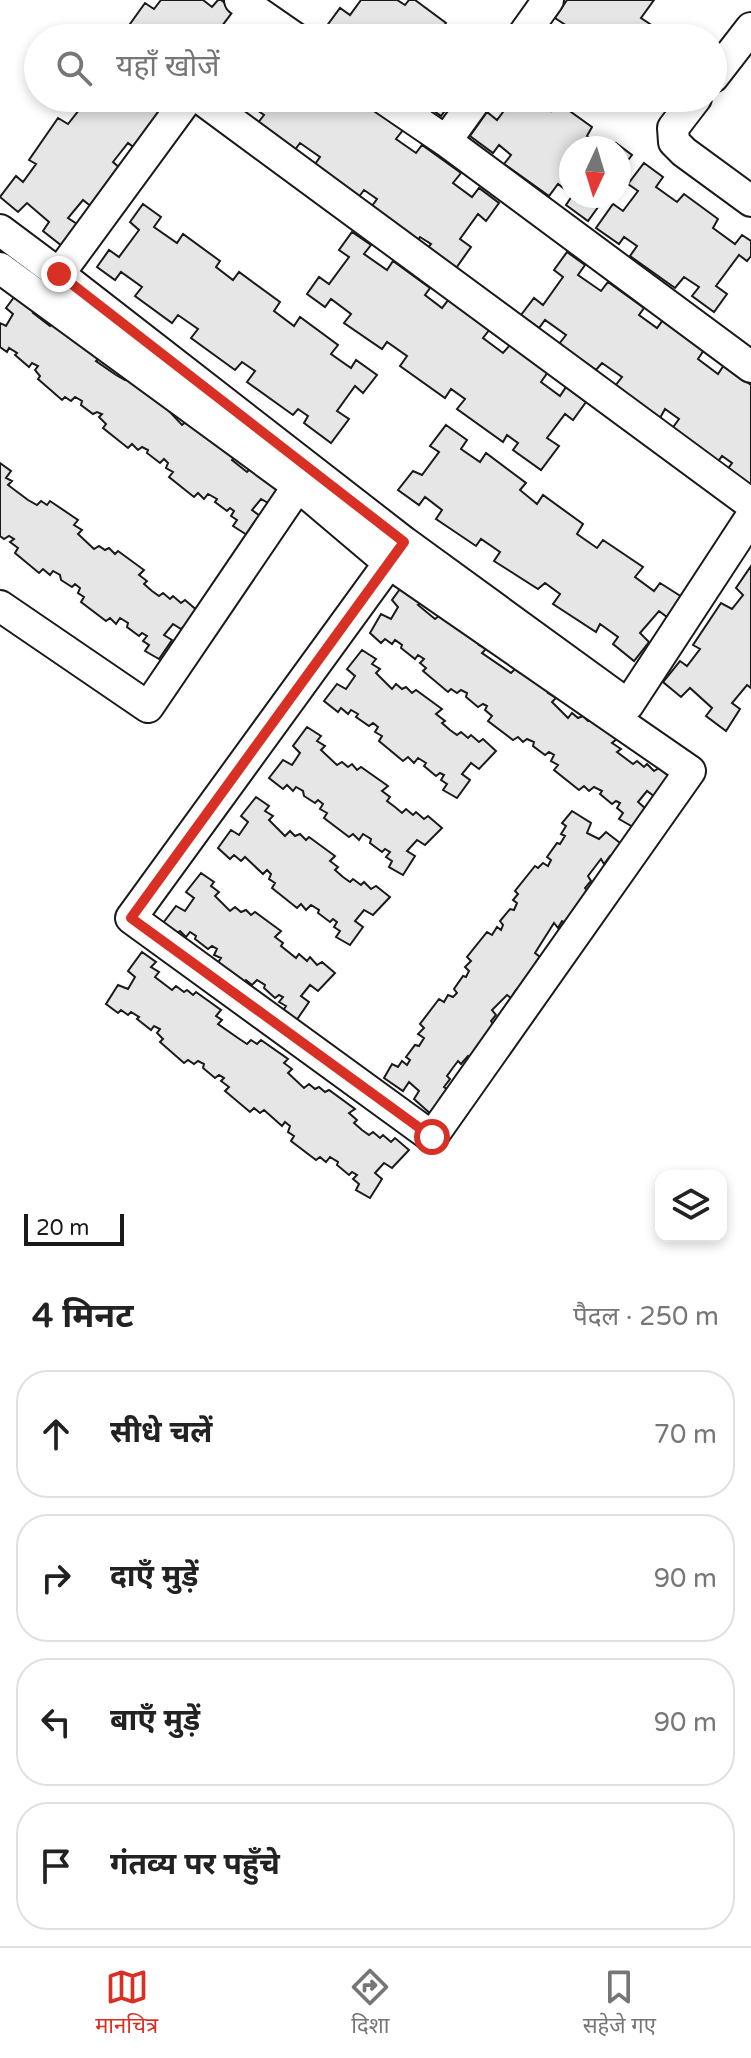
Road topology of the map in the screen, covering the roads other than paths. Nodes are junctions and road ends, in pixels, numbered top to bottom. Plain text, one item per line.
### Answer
1 (548, 0) edge
2 (247, 5) edge
3 (239, 24) edge
4 (275, 24) edge
5 (531, 24) edge
6 (751, 28) edge
7 (727, 59) edge
8 (178, 112) edge
9 (219, 112) edge
10 (404, 112) edge
11 (467, 112) edge
12 (685, 112) edge
13 (446, 141) junction
14 (751, 201) edge
15 (0, 230) edge
16 (0, 268) edge
17 (59, 274) junction
18 (751, 367) edge
19 (298, 486) junction
20 (751, 504) edge
21 (751, 517) edge
22 (396, 553) junction
23 (0, 606) edge

1 - 5 street
2 - 3 street
2 - 4 street
6 - 7 street
8 - 17 street
9 - 20 street
10 - 13 street
11 - 13 street
12 - 14 street
13 - 18 street
15 - 17 street
16 - 19 street
17 - 22 street
19 - 22 street
19 - 23 street
21 - 22 street
22 - 22 street

